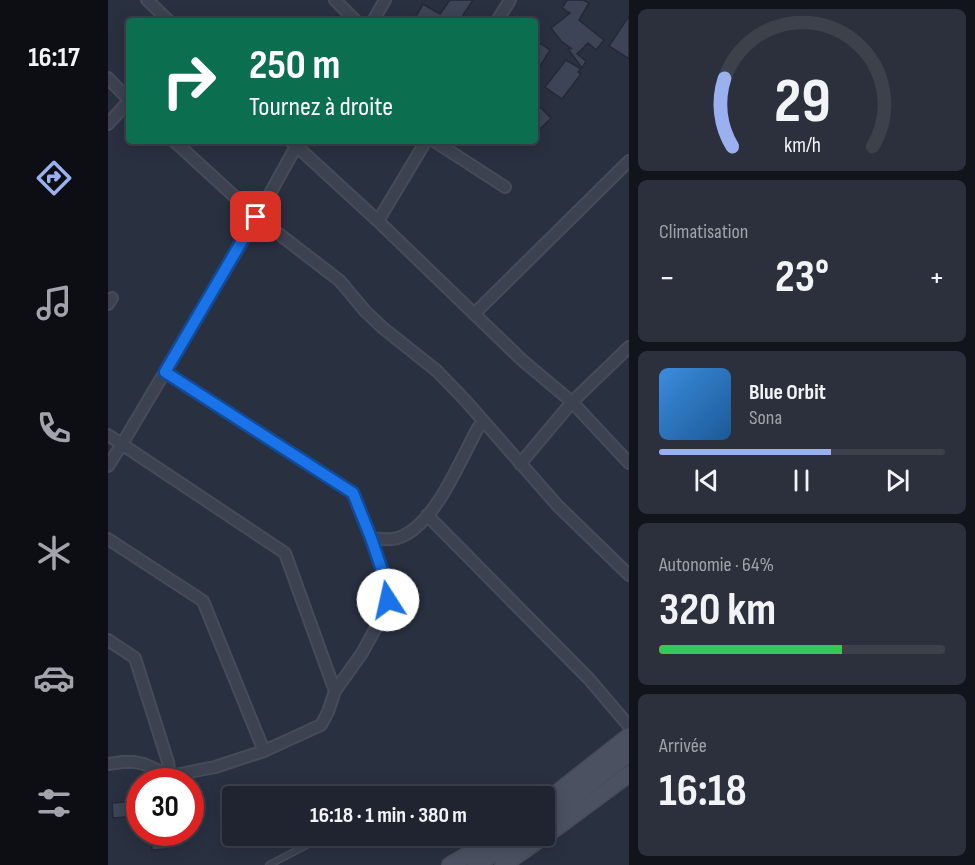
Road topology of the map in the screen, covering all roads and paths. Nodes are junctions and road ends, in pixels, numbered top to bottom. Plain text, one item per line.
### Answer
1 (147, 0) edge
2 (335, 0) edge
3 (385, 0) edge
4 (510, 0) edge
5 (166, 18) edge
6 (353, 18) edge
7 (375, 18) edge
8 (499, 18) edge
9 (108, 78) edge
10 (126, 98) edge
11 (126, 104) edge
12 (108, 124) edge
13 (177, 144) edge
14 (295, 144) edge
15 (297, 144) edge
16 (424, 144) edge
17 (439, 144) edge
18 (628, 161) edge
19 (505, 187) dead end
20 (256, 217) junction
21 (378, 222) junction
22 (474, 314) junction
23 (628, 347) edge
24 (165, 372) junction
25 (572, 402) junction
26 (483, 422) junction
27 (108, 435) edge
28 (122, 444) junction
29 (628, 463) edge
30 (520, 464) junction
31 (108, 466) edge
32 (427, 515) junction
33 (371, 538) junction
34 (108, 539) edge
35 (628, 575) edge
36 (108, 640) edge
37 (335, 691) junction
38 (628, 726) edge
39 (628, 736) edge
40 (264, 751) junction
41 (626, 756) edge
42 (108, 764) edge
43 (153, 768) edge
44 (169, 768) edge
45 (204, 769) edge
46 (628, 774) edge
47 (555, 794) edge
48 (555, 811) edge
49 (305, 846) edge
50 (483, 846) edge
51 (505, 846) edge
52 (269, 865) edge
53 (450, 865) edge
54 (476, 865) edge
55 (503, 865) edge

1 - 5 street
2 - 6 street
3 - 7 street
4 - 8 street
9 - 10 street
11 - 12 street
13 - 20 street
14 - 20 street
15 - 21 street
16 - 21 street
17 - 19 street
18 - 22 street
20 - 24 street
20 - 26 street
21 - 22 street
22 - 25 street
23 - 25 street
24 - 28 street
24 - 33 street
25 - 29 street
25 - 30 street
26 - 30 street
26 - 32 street
27 - 28 street
28 - 31 street
28 - 37 street
30 - 35 street
32 - 33 street
32 - 38 street
33 - 37 street
34 - 40 street
36 - 44 street
37 - 40 street
39 - 47 main road
40 - 45 street
41 - 48 main road
42 - 43 street
46 - 55 main road
49 - 52 lane
50 - 53 main road
51 - 54 main road

